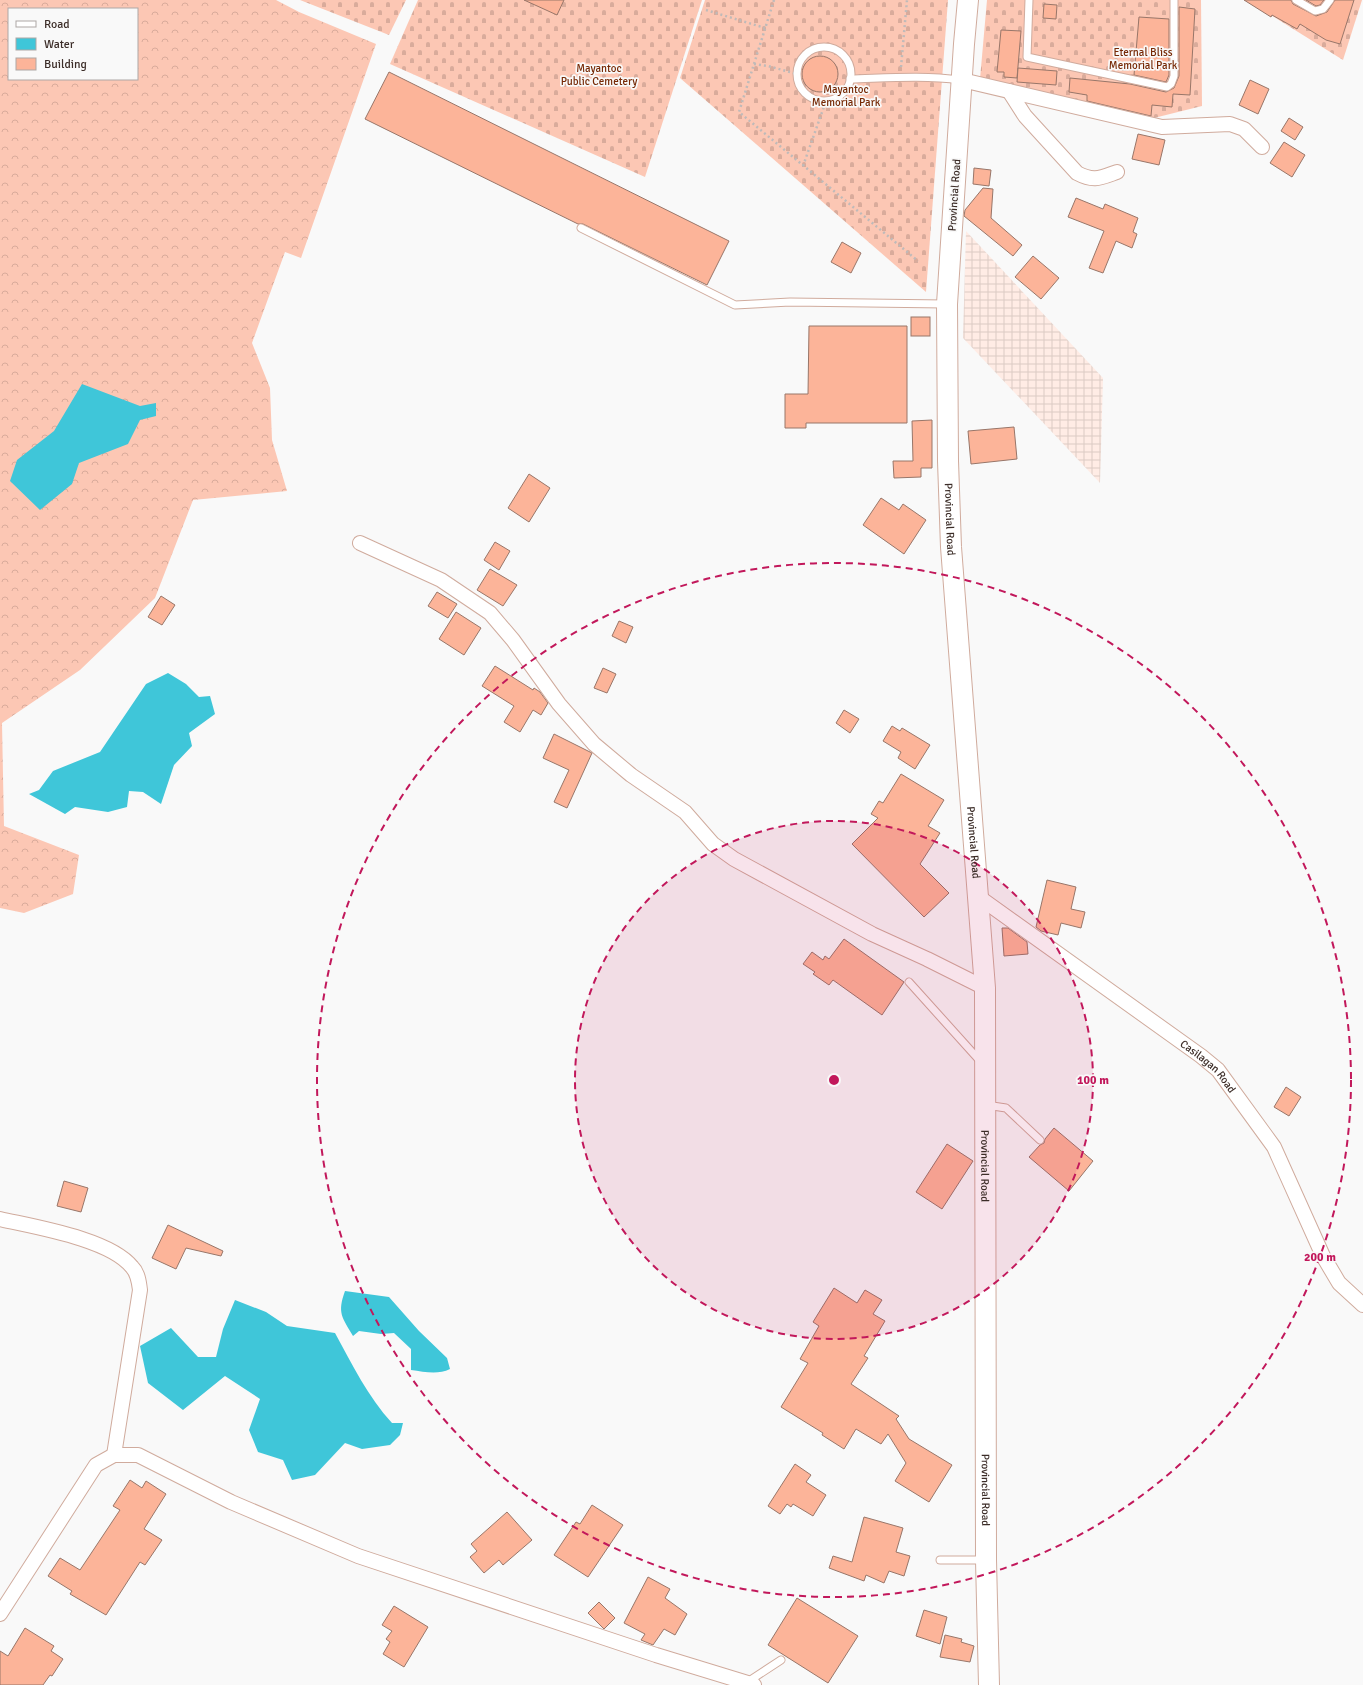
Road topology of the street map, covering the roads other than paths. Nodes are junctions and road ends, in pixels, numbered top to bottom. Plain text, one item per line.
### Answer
1 (968, 0) edge
2 (1029, 0) edge
3 (1174, 0) edge
4 (1296, 0) edge
5 (1330, 0) edge
6 (850, 79) junction
7 (962, 80) junction
8 (1009, 91) junction
9 (1262, 147) dead end
10 (1117, 172) dead end
11 (581, 228) dead end
12 (947, 304) junction
13 (360, 543) dead end
14 (976, 894) junction
15 (909, 982) dead end
16 (985, 988) junction
17 (985, 1067) junction
18 (986, 1105) junction
19 (1040, 1140) dead end
20 (0, 1219) edge
21 (1363, 1304) edge
22 (114, 1455) junction
23 (940, 1560) dead end
24 (986, 1560) junction
25 (0, 1614) edge
26 (781, 1660) dead end
27 (750, 1684) edge
28 (989, 1685) edge

1 - 7 main road, Provincial Road
2 - 3 lane
4 - 5 lane
6 - 6 lane
6 - 7 lane
7 - 8 street
7 - 12 main road, Provincial Road
8 - 9 street
8 - 10 street
11 - 12 lane
12 - 14 main road, Provincial Road
13 - 16 street
14 - 16 main road, Provincial Road
14 - 21 street, Casilagan Road
15 - 17 lane
16 - 17 main road, Provincial Road
17 - 18 main road, Provincial Road
18 - 19 lane
18 - 24 main road, Provincial Road
20 - 22 street
22 - 25 street
22 - 27 street
23 - 24 lane
24 - 28 main road, Provincial Road
26 - 27 lane

